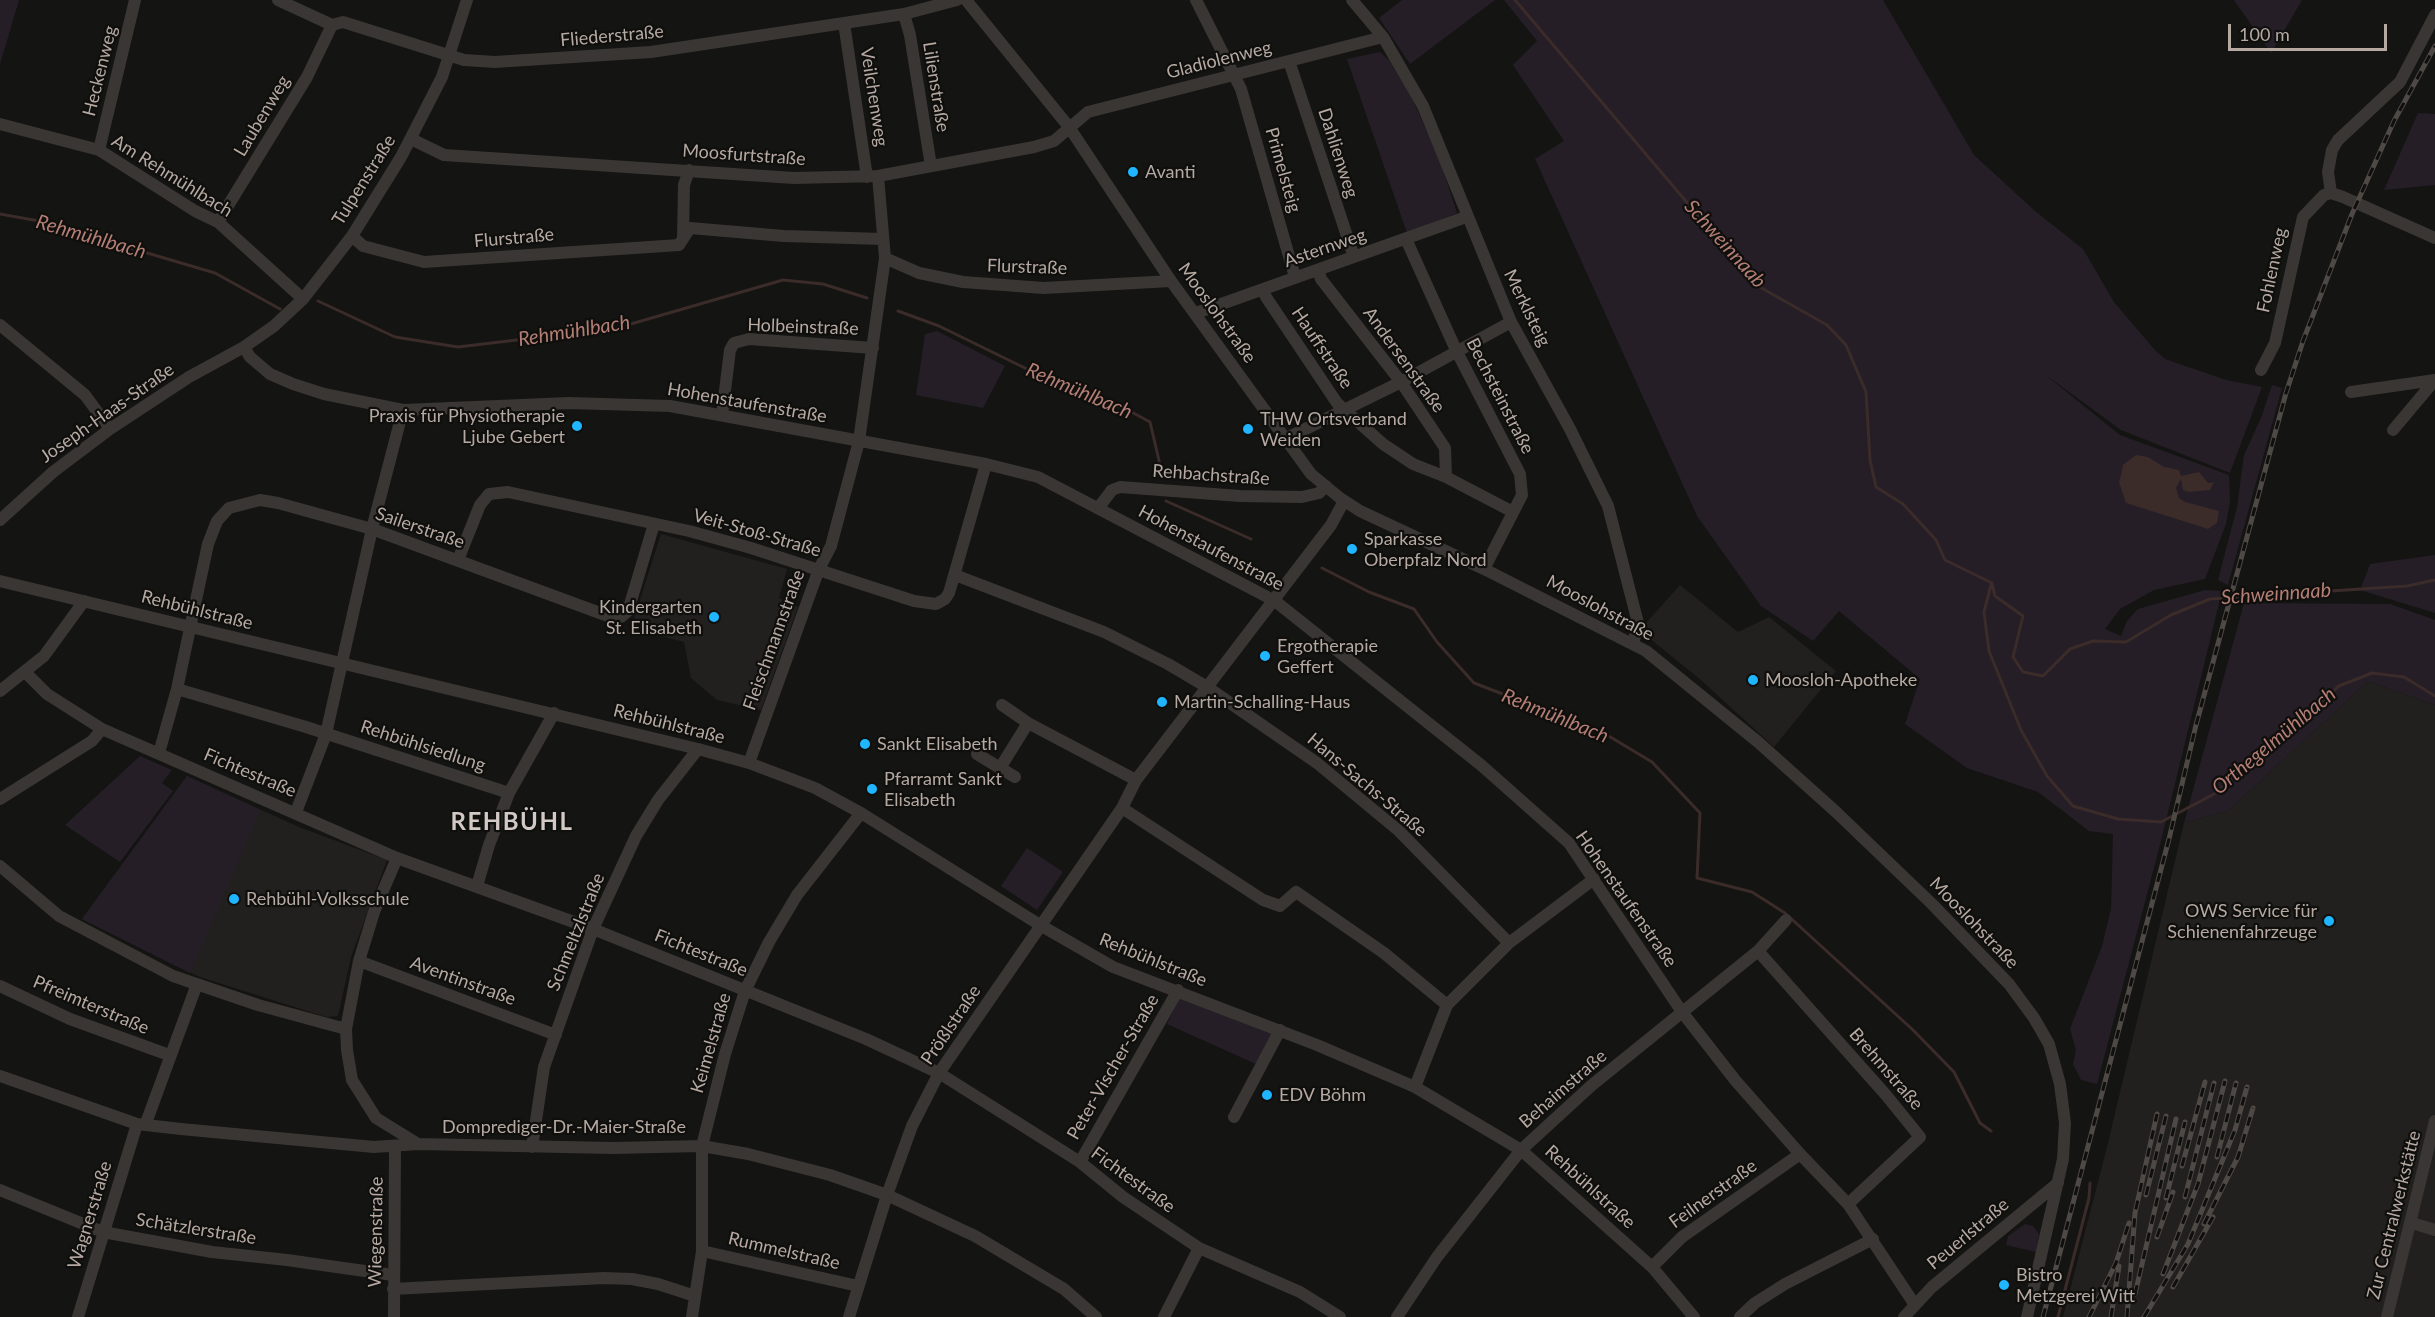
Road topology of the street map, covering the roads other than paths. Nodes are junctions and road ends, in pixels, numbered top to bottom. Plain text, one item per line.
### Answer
1 (135, 0) edge
2 (278, 0) edge
3 (467, 0) edge
4 (957, 0) edge
5 (966, 0) edge
6 (1196, 0) edge
7 (1352, 0) edge
8 (904, 14) junction
9 (2435, 15) edge
10 (844, 23) junction
11 (332, 25) junction
12 (1383, 37) junction
13 (450, 56) junction
14 (1289, 61) junction
15 (1232, 75) junction
16 (0, 124) edge
17 (1069, 126) junction
18 (411, 138) junction
19 (99, 150) junction
20 (931, 166) junction
21 (689, 170) junction
22 (873, 176) junction
23 (2331, 192) junction
24 (1466, 216) junction
25 (218, 222) junction
26 (352, 236) junction
27 (2435, 238) edge
28 (883, 239) junction
29 (1406, 239) junction
30 (683, 240) junction
31 (1354, 256) junction
32 (885, 258) junction
33 (1318, 270) junction
34 (1295, 277) junction
35 (1171, 281) junction
36 (1263, 289) junction
37 (303, 299) junction
38 (1196, 313) junction
39 (1511, 322) junction
40 (0, 325) edge
41 (244, 347) junction
42 (873, 348) junction
43 (1456, 350) junction
44 (2261, 370) dead end
45 (2435, 380) edge
46 (1401, 382) junction
47 (2351, 392) dead end
48 (1346, 409) junction
49 (403, 410) junction
50 (722, 415) junction
51 (110, 429) junction
52 (2393, 430) dead end
53 (1285, 439) junction
54 (859, 441) junction
55 (986, 464) junction
56 (1446, 477) junction
57 (1326, 486) junction
58 (1344, 501) junction
59 (1099, 507) junction
60 (1512, 512) junction
61 (0, 520) edge
62 (654, 524) junction
63 (372, 529) junction
64 (458, 560) junction
65 (819, 569) junction
66 (1484, 569) junction
67 (955, 575) junction
68 (0, 581) edge
69 (84, 601) junction
70 (1275, 601) junction
71 (190, 627) junction
72 (1633, 644) junction
73 (342, 663) junction
74 (25, 672) junction
75 (1207, 687) junction
76 (177, 689) junction
77 (0, 691) edge
78 (1002, 705) dead end
79 (554, 713) junction
80 (1028, 723) junction
81 (102, 729) junction
82 (326, 734) junction
83 (698, 749) junction
84 (159, 753) junction
85 (977, 754) dead end
86 (748, 763) junction
87 (1000, 768) junction
88 (1015, 777) dead end
89 (1136, 780) junction
90 (509, 793) junction
91 (0, 799) edge
92 (1122, 808) junction
93 (296, 812) junction
94 (861, 813) junction
95 (397, 858) junction
96 (0, 866) edge
97 (1594, 879) junction
98 (477, 886) junction
99 (1786, 920) dead end
100 (1040, 925) junction
101 (594, 929) junction
102 (1509, 943) junction
103 (1758, 951) junction
104 (359, 961) junction
105 (197, 984) junction
106 (0, 986) edge
107 (1178, 990) junction
108 (746, 991) junction
109 (1447, 1005) junction
110 (1682, 1012) junction
111 (346, 1029) junction
112 (1280, 1030) junction
113 (556, 1035) junction
114 (169, 1055) junction
115 (939, 1073) junction
116 (0, 1076) edge
117 (1415, 1088) junction
118 (1234, 1118) dead end
119 (2435, 1121) edge
120 (141, 1124) junction
121 (418, 1144) junction
122 (702, 1146) junction
123 (395, 1147) junction
124 (532, 1147) junction
125 (1521, 1150) junction
126 (1800, 1154) junction
127 (1080, 1162) junction
128 (2058, 1183) junction
129 (0, 1190) edge
130 (887, 1195) junction
131 (1848, 1204) junction
132 (2412, 1223) junction
133 (2435, 1230) edge
134 (103, 1232) junction
135 (1873, 1239) junction
136 (1198, 1248) junction
137 (702, 1251) junction
138 (1652, 1267) junction
139 (393, 1275) junction
140 (858, 1286) junction
141 (393, 1289) junction
142 (695, 1296) junction
143 (1915, 1305) junction
144 (78, 1317) edge
145 (394, 1317) edge
146 (692, 1317) edge
147 (849, 1317) edge
148 (1096, 1317) edge
149 (1164, 1317) edge
150 (1340, 1317) edge
151 (1397, 1317) edge
152 (1694, 1317) edge
153 (1740, 1317) edge
154 (1904, 1317) edge
155 (2027, 1317) edge
156 (2387, 1317) edge

1 - 19 street, Heckenweg
2 - 11 street, Fliederstraße
3 - 13 street, Tulpenstraße
4 - 8 street, Fliederstraße
5 - 17 street, Mooslohstraße
6 - 15 street, Primelsteig
7 - 12 street, Merklsteig
8 - 10 street, Fliederstraße
8 - 20 street, Lilienstraße
9 - 23 street
10 - 13 street, Fliederstraße
10 - 22 street, Veilchenweg
11 - 13 street, Fliederstraße
11 - 25 street, Laubenweg
12 - 14 street, Gladiolenweg
12 - 24 street, Merklsteig
13 - 18 street, Tulpenstraße
14 - 15 street, Gladiolenweg
14 - 31 street, Dahlienweg
15 - 17 street, Gladiolenweg
15 - 34 street, Primelsteig
16 - 19 street, Am Rehmühlbach
17 - 20 street, Moosfurtstraße
17 - 35 street, Mooslohstraße
18 - 21 street, Moosfurtstraße
18 - 26 street, Tulpenstraße
19 - 25 street, Am Rehmühlbach
20 - 22 street, Moosfurtstraße
21 - 22 street, Moosfurtstraße
21 - 30 street
22 - 28 street, Fleischmannstraße
23 - 27 street
23 - 44 street, Fohlenweg
24 - 29 street, Asternweg
24 - 39 street, Merklsteig
25 - 37 street, Am Rehmühlbach
26 - 30 street, Flurstraße
26 - 37 street, Tulpenstraße
28 - 30 street, Flurstraße
28 - 32 street, Fleischmannstraße
29 - 31 street, Asternweg
29 - 43 street, Bechsteinstraße
31 - 33 street, Asternweg
32 - 35 street, Flurstraße
32 - 42 street, Fleischmannstraße
33 - 34 street, Asternweg
33 - 46 street, Andersenstraße
34 - 36 street, Asternweg
35 - 38 street, Mooslohstraße
36 - 38 street, Asternweg
36 - 48 street, Hauffstraße
37 - 41 street, Tulpenstraße
38 - 53 street, Mooslohstraße
39 - 43 street
39 - 72 street, Merklsteig
40 - 51 street
41 - 49 street, Hohenstaufenstraße
41 - 51 street, Joseph-Haas-Straße
42 - 50 street, Holbeinstraße
42 - 54 street, Fleischmannstraße
43 - 46 street
43 - 60 street, Bechsteinstraße
45 - 47 street
45 - 52 street
46 - 48 street
46 - 56 street, Andersenstraße
48 - 53 street
48 - 56 street, Hauffstraße
49 - 50 street, Hohenstaufenstraße
49 - 63 street
50 - 54 street, Hohenstaufenstraße
51 - 61 street, Joseph-Haas-Straße
53 - 57 street, Mooslohstraße
54 - 55 street, Hohenstaufenstraße
54 - 65 street, Fleischmannstraße
55 - 59 street, Hohenstaufenstraße
55 - 67 street, Veit-Stoß-Straße
56 - 60 street, Hauffstraße
57 - 58 street, Mooslohstraße
57 - 59 street, Rehbachstraße
58 - 66 street, Mooslohstraße
58 - 70 street, Prößlstraße
59 - 70 street, Hohenstaufenstraße
60 - 66 street, Bechsteinstraße
62 - 64 street, Veit-Stoß-Straße
62 - 64 street, Sailerstraße
62 - 65 street, Veit-Stoß-Straße
63 - 64 street, Sailerstraße
63 - 71 street, Sailerstraße
63 - 73 street
65 - 67 street, Veit-Stoß-Straße
65 - 86 street, Fleischmannstraße
66 - 72 street, Mooslohstraße
67 - 75 street, Hans-Sachs-Straße
68 - 69 street, Rehbühlstraße
69 - 71 street, Rehbühlstraße
69 - 74 street
70 - 75 street, Prößlstraße
70 - 97 street, Hohenstaufenstraße
71 - 73 street, Rehbühlstraße
71 - 76 street
72 - 128 street, Mooslohstraße
73 - 79 street, Rehbühlstraße
73 - 82 street
74 - 77 street
74 - 81 street, Fichtestraße
75 - 89 street, Prößlstraße
75 - 102 street, Hans-Sachs-Straße
76 - 82 street, Rehbühlsiedlung
76 - 84 street
78 - 80 street
79 - 83 street, Rehbühlstraße
79 - 90 street
80 - 87 street
80 - 89 street
81 - 84 street, Fichtestraße
81 - 91 street
82 - 90 street, Rehbühlsiedlung
82 - 93 street
83 - 86 street, Rehbühlstraße
83 - 101 street, Schmeltzlstraße
84 - 93 street, Fichtestraße
85 - 87 street
86 - 94 street, Rehbühlstraße
87 - 88 street
89 - 92 street, Prößlstraße
90 - 98 street
92 - 100 street, Prößlstraße
92 - 109 street
93 - 95 street, Fichtestraße
94 - 100 street, Rehbühlstraße
94 - 108 street, Keimelstraße
95 - 98 street, Fichtestraße
95 - 104 street
96 - 105 street
97 - 102 street
97 - 110 street, Hohenstaufenstraße
98 - 101 street, Fichtestraße
99 - 103 street, Behaimstraße
100 - 107 street, Rehbühlstraße
100 - 115 street, Prößlstraße
101 - 108 street, Fichtestraße
101 - 113 street, Schmeltzlstraße
102 - 109 street
103 - 110 street, Behaimstraße
103 - 131 street, Brehmstraße
104 - 111 street
104 - 113 street, Aventinstraße
105 - 111 street
105 - 114 street, Wagnerstraße
106 - 114 street, Pfreimterstraße
107 - 112 street, Rehbühlstraße
107 - 127 street, Peter-Vischer-Straße
108 - 115 street, Fichtestraße
108 - 122 street, Keimelstraße
109 - 117 street
110 - 125 street, Behaimstraße
110 - 126 street, Hohenstaufenstraße
111 - 121 street
112 - 117 street, Rehbühlstraße
112 - 118 street
113 - 124 street, Schmeltzlstraße
114 - 120 street, Wagnerstraße
115 - 127 street, Fichtestraße
115 - 130 street, Prößlstraße
116 - 120 street, Domprediger-Dr.-Maier-Straße
117 - 125 street, Rehbühlstraße
119 - 132 street, Zur Centralwerkstätte
120 - 123 street, Domprediger-Dr.-Maier-Straße
120 - 134 street, Wagnerstraße
121 - 123 street, Domprediger-Dr.-Maier-Straße
121 - 124 street, Domprediger-Dr.-Maier-Straße
122 - 124 street, Domprediger-Dr.-Maier-Straße
122 - 130 street, Domprediger-Dr.-Maier-Straße
122 - 137 street, Keimelstraße
123 - 139 street, Wiegenstraße
125 - 138 street, Rehbühlstraße
125 - 151 street, Behaimstraße
126 - 131 street, Hohenstaufenstraße
126 - 138 street, Feilnerstraße
127 - 136 street, Fichtestraße
128 - 143 street, Peuerlstraße
128 - 155 street, Mooslohstraße
129 - 134 street, Schätzlerstraße
130 - 140 street, Prößlstraße
130 - 148 street, Domprediger-Dr.-Maier-Straße
131 - 135 street, Hohenstaufenstraße
132 - 133 street
132 - 156 street, Zur Centralwerkstätte
134 - 139 street, Schätzlerstraße
134 - 144 street, Wagnerstraße
135 - 143 street, Hohenstaufenstraße
135 - 153 street
136 - 149 street
136 - 150 street, Fichtestraße
137 - 140 street, Rummelstraße
137 - 142 street, Keimelstraße
138 - 152 street, Rehbühlstraße
139 - 141 street, Wiegenstraße
140 - 147 street, Prößlstraße
141 - 142 street
141 - 145 street, Wiegenstraße
142 - 146 street, Keimelstraße
143 - 154 street, Peuerlstraße

